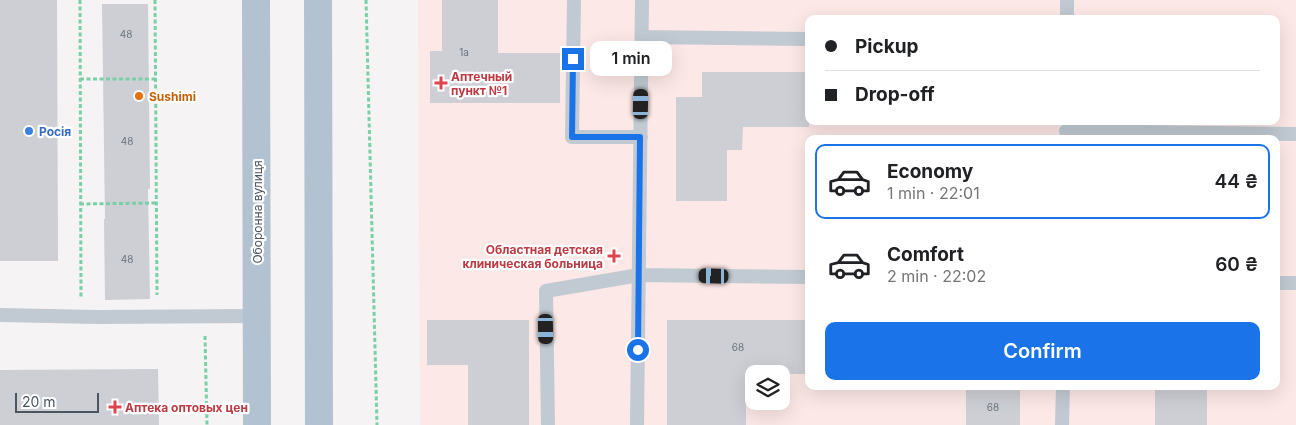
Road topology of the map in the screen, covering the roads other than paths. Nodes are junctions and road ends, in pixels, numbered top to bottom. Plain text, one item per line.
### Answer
1 (256, 0) edge
2 (318, 0) edge
3 (574, 0) edge
4 (642, 0) edge
5 (1067, 0) edge
6 (1067, 15) edge
7 (642, 37) junction
8 (805, 39) edge
9 (1066, 130) edge
10 (1296, 134) edge
11 (640, 137) junction
12 (639, 276) junction
13 (805, 278) edge
14 (1280, 283) edge
15 (1296, 283) edge
16 (0, 316) edge
17 (257, 316) junction
18 (1063, 390) edge
19 (257, 425) edge
20 (319, 425) edge
21 (548, 425) edge
22 (637, 425) edge
23 (1062, 425) edge

1 - 17 main road, Оборонна вулиця
2 - 20 main road
3 - 11 lane
4 - 7 lane
5 - 6 lane
7 - 8 lane
7 - 11 lane
9 - 10 lane
11 - 12 lane
12 - 13 lane
12 - 21 lane
12 - 22 lane
14 - 15 lane
16 - 17 lane
17 - 19 main road, Оборонна вулиця
18 - 23 lane

